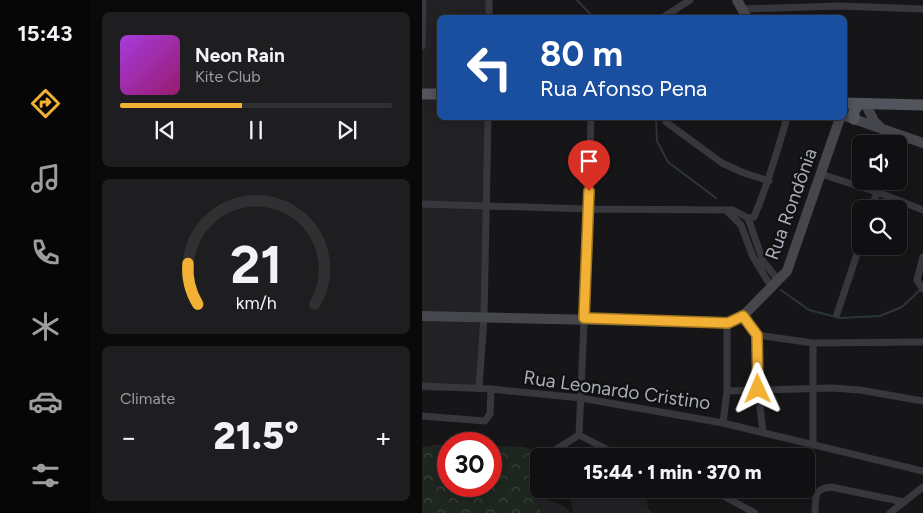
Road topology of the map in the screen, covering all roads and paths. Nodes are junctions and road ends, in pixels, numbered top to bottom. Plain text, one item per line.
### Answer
1 (423, 0) edge
2 (489, 0) edge
3 (690, 0) edge
4 (839, 3) edge
5 (742, 9) edge
6 (922, 9) edge
7 (489, 15) edge
8 (667, 15) edge
9 (422, 46) edge
10 (422, 94) edge
11 (437, 94) edge
12 (847, 104) edge
13 (922, 105) edge
14 (865, 107) junction
15 (853, 118) edge
16 (488, 120) edge
17 (591, 120) edge
18 (786, 120) edge
19 (839, 120) edge
20 (666, 122) dead end
21 (881, 128) junction
22 (890, 135) edge
23 (907, 141) edge
24 (922, 143) edge
25 (821, 174) junction
26 (769, 181) junction
27 (877, 192) junction
28 (874, 200) edge
29 (422, 204) edge
30 (486, 207) junction
31 (589, 209) junction
32 (726, 210) junction
33 (922, 210) edge
34 (748, 218) junction
35 (857, 255) edge
36 (922, 257) edge
37 (775, 283) junction
38 (921, 287) edge
39 (837, 314) dead end
40 (422, 316) edge
41 (743, 316) junction
42 (484, 317) junction
43 (584, 318) junction
44 (728, 323) junction
45 (757, 335) junction
46 (922, 342) edge
47 (813, 343) junction
48 (422, 386) edge
49 (480, 388) junction
50 (491, 389) junction
51 (758, 389) junction
52 (814, 389) junction
53 (727, 391) junction
54 (581, 398) junction
55 (922, 401) edge
56 (422, 416) edge
57 (723, 422) junction
58 (763, 432) junction
59 (579, 435) junction
60 (813, 445) junction
61 (559, 448) edge
62 (604, 448) edge
63 (922, 471) edge
64 (922, 486) edge
65 (728, 498) edge
66 (904, 502) junction
67 (755, 513) edge
68 (815, 513) edge
69 (890, 513) edge

1 - 9 street
2 - 7 street
3 - 8 street
4 - 5 street
4 - 6 street
10 - 11 main road
12 - 14 main road
13 - 14 main road
14 - 15 main road
14 - 21 street
15 - 21 street
16 - 30 street
17 - 31 street
18 - 26 street
19 - 25 street, Rua Rondônia
20 - 26 street
21 - 22 street
23 - 24 street
25 - 27 street
25 - 37 street, Rua Rondônia
26 - 34 street
27 - 28 street
27 - 33 street
29 - 30 street
30 - 31 street
30 - 42 street
31 - 32 street
31 - 43 street
32 - 34 street
32 - 37 street
34 - 37 street
35 - 39 street
36 - 38 street
37 - 41 street, Rua Rondônia
40 - 42 street
41 - 44 street
41 - 45 street
42 - 43 street
42 - 49 street
43 - 44 street
43 - 54 street
44 - 53 street
45 - 47 street
45 - 51 street
46 - 47 street
47 - 52 street
48 - 49 street, Rua Leonardo Cristino
49 - 50 street, Rua Leonardo Cristino
50 - 54 street, Rua Leonardo Cristino
50 - 56 street
51 - 52 street
51 - 53 street
51 - 58 street
52 - 55 street
52 - 60 street
53 - 57 street
54 - 57 street, Rua Leonardo Cristino
54 - 59 street
57 - 58 street, Rua Leonardo Cristino
58 - 60 street, Rua Leonardo Cristino
59 - 61 street
59 - 62 street
60 - 63 street, Rua Leonardo Cristino
64 - 66 street
65 - 67 street
66 - 68 street
66 - 69 street

